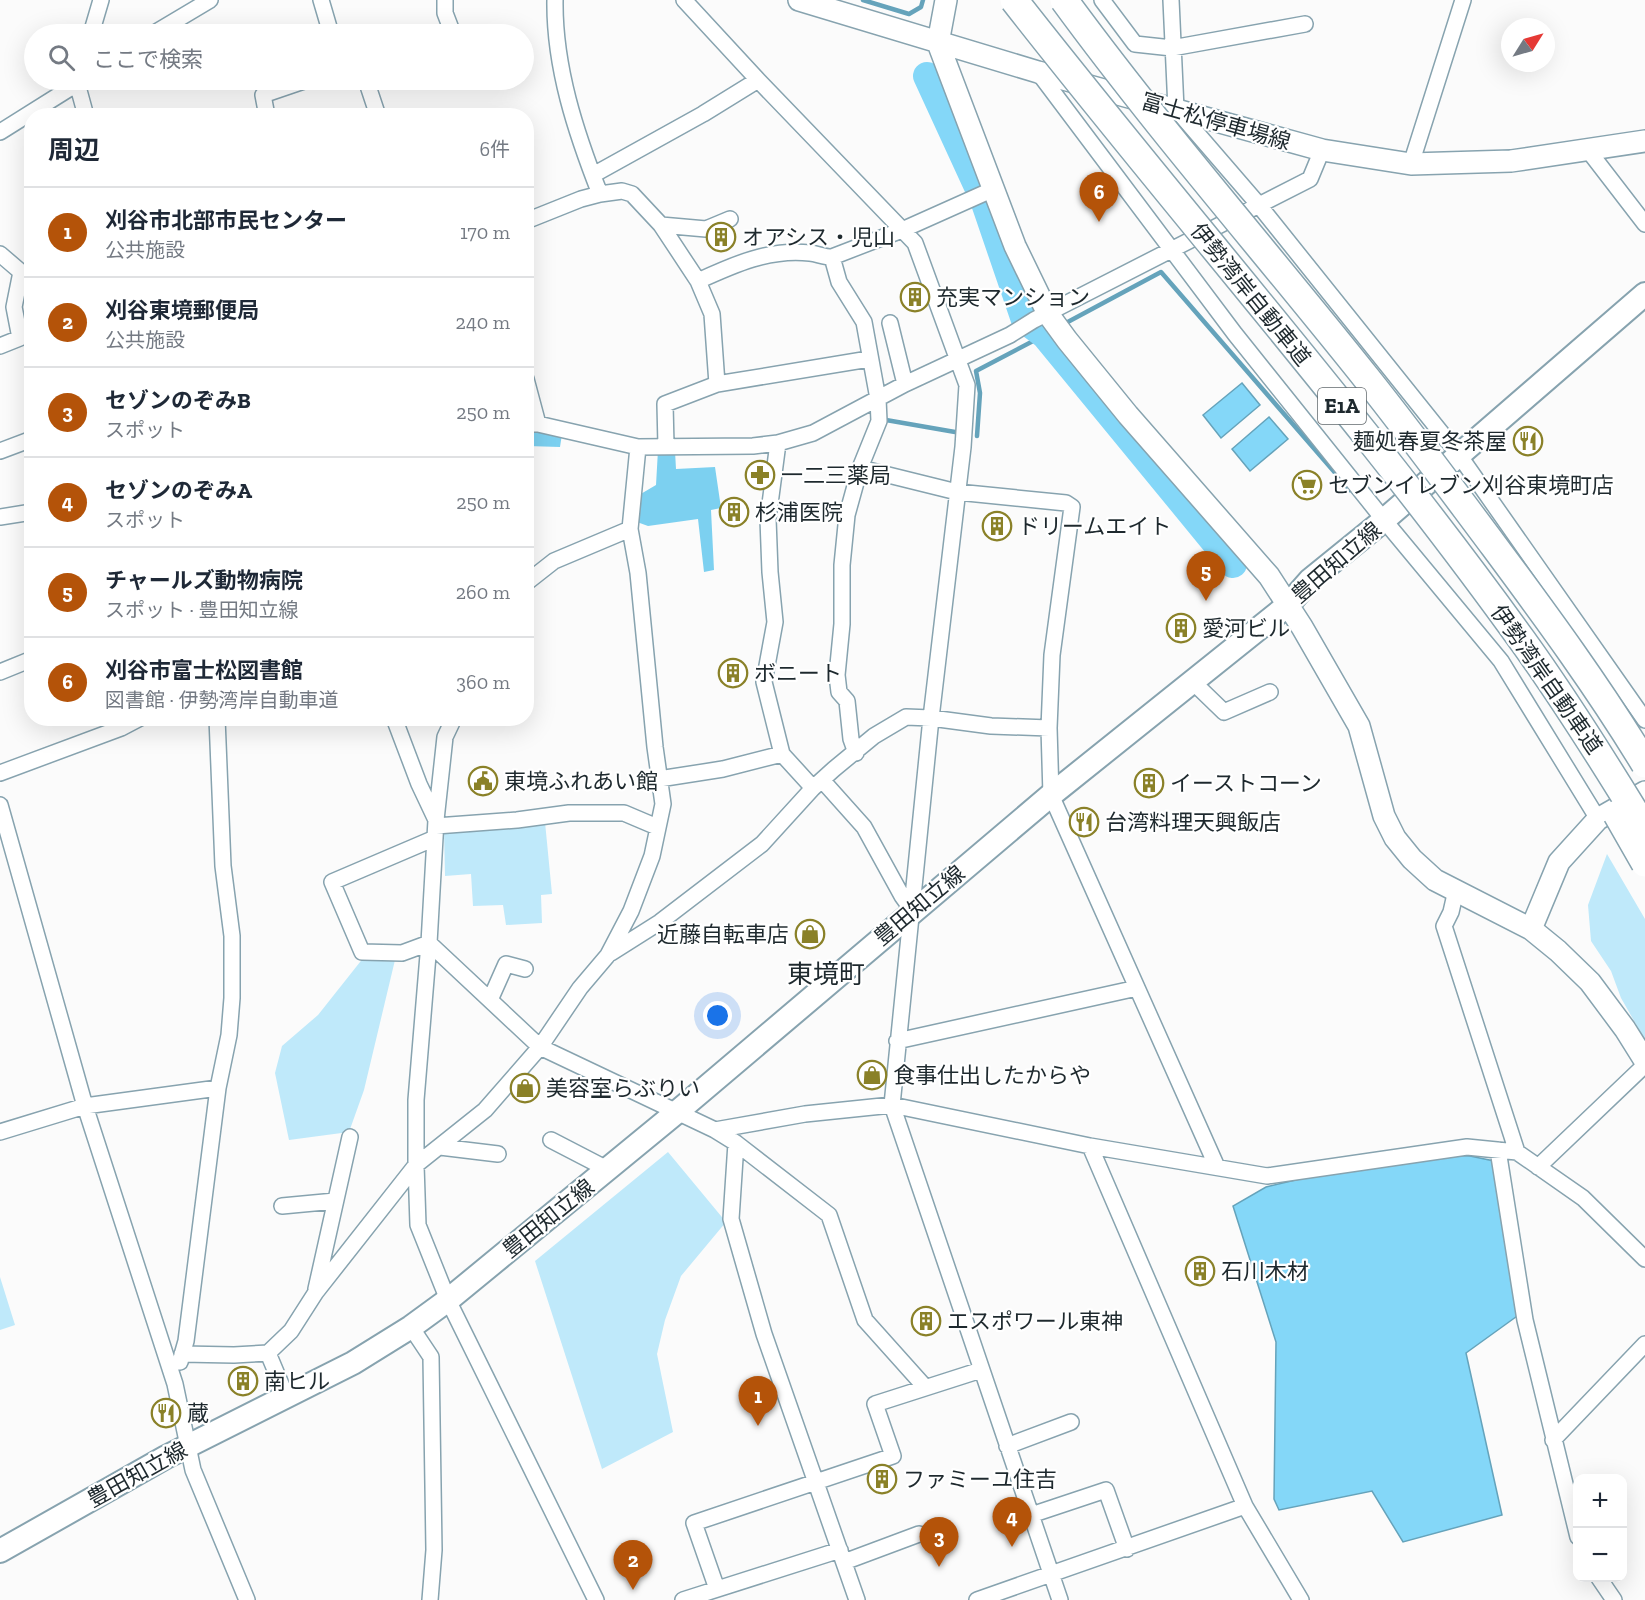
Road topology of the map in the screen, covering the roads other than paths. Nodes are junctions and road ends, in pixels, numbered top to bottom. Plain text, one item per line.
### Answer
1 (101, 0) edge
2 (210, 0) edge
3 (321, 0) edge
4 (445, 0) edge
5 (555, 0) edge
6 (684, 0) edge
7 (799, 0) edge
8 (946, 0) edge
9 (1014, 0) edge
10 (1064, 0) edge
11 (1102, 0) edge
12 (1171, 0) edge
13 (1463, 0) edge
14 (94, 24) edge
15 (170, 24) edge
16 (328, 24) edge
17 (449, 24) edge
18 (1305, 24) dead end
19 (938, 43) junction
20 (1172, 48) junction
21 (1038, 72) junction
22 (758, 80) junction
23 (65, 90) edge
24 (81, 90) edge
25 (278, 90) edge
26 (369, 90) edge
27 (37, 108) edge
28 (84, 108) edge
29 (265, 108) edge
30 (375, 108) edge
31 (1176, 109) junction
32 (24, 117) edge
33 (0, 132) edge
34 (1645, 141) edge
35 (1322, 150) junction
36 (1588, 150) junction
37 (1411, 164) junction
38 (593, 175) junction
39 (991, 192) junction
40 (600, 195) junction
41 (1258, 204) junction
42 (534, 218) edge
43 (730, 219) dead end
44 (1645, 224) edge
45 (661, 225) junction
46 (902, 230) junction
47 (1172, 249) junction
48 (0, 254) edge
49 (832, 256) junction
50 (24, 270) edge
51 (698, 281) junction
52 (24, 283) edge
53 (1645, 294) edge
54 (1041, 317) junction
55 (890, 323) dead end
56 (0, 346) edge
57 (869, 359) junction
58 (958, 359) junction
59 (717, 384) junction
60 (906, 384) junction
61 (878, 399) junction
62 (534, 424) edge
63 (24, 442) edge
64 (778, 443) junction
65 (666, 446) junction
66 (638, 447) junction
67 (0, 451) edge
68 (1459, 455) junction
69 (860, 468) junction
70 (957, 492) junction
71 (1420, 504) junction
72 (24, 513) edge
73 (0, 517) edge
74 (1384, 520) junction
75 (630, 529) junction
76 (534, 577) edge
77 (1288, 605) junction
78 (24, 662) edge
79 (0, 672) edge
80 (1193, 682) junction
81 (1270, 692) dead end
82 (931, 718) junction
83 (1645, 720) edge
84 (125, 726) edge
85 (217, 726) edge
86 (397, 726) edge
87 (450, 726) edge
88 (1049, 728) junction
89 (856, 753) junction
90 (782, 754) junction
91 (1645, 764) edge
92 (0, 773) edge
93 (659, 779) junction
94 (818, 784) junction
95 (1645, 792) edge
96 (1051, 795) junction
97 (0, 805) edge
98 (1598, 819) junction
99 (657, 827) junction
100 (435, 828) junction
101 (1645, 829) edge
102 (1645, 862) edge
103 (1456, 890) junction
104 (912, 910) junction
105 (1531, 929) junction
106 (429, 943) junction
107 (608, 955) junction
108 (525, 969) dead end
109 (1137, 988) junction
110 (490, 1000) junction
111 (897, 1041) junction
112 (540, 1047) junction
113 (1645, 1063) edge
114 (218, 1089) junction
115 (892, 1104) junction
116 (85, 1106) junction
117 (677, 1112) junction
118 (715, 1130) junction
119 (0, 1132) edge
120 (350, 1137) dead end
121 (551, 1140) dead end
122 (735, 1143) junction
123 (1090, 1146) junction
124 (440, 1147) junction
125 (1498, 1150) junction
126 (1516, 1152) junction
127 (498, 1154) dead end
128 (416, 1166) junction
129 (1217, 1167) junction
130 (1538, 1167) junction
131 (608, 1169) junction
132 (335, 1201) junction
133 (282, 1206) dead end
134 (1645, 1259) edge
135 (316, 1292) junction
136 (448, 1300) junction
137 (411, 1327) junction
138 (1645, 1344) edge
139 (268, 1353) junction
140 (182, 1354) junction
141 (981, 1370) junction
142 (175, 1384) junction
143 (925, 1387) junction
144 (286, 1396) junction
145 (1071, 1422) dead end
146 (1553, 1440) junction
147 (1007, 1446) junction
148 (187, 1447) junction
149 (817, 1482) junction
150 (1245, 1506) junction
151 (1031, 1515) junction
152 (1576, 1528) edge
153 (919, 1534) dead end
154 (1127, 1549) junction
155 (0, 1551) edge
156 (842, 1556) junction
157 (1051, 1574) junction
158 (1602, 1582) edge
159 (717, 1589) junction
160 (247, 1600) edge
161 (430, 1600) edge
162 (596, 1600) edge
163 (683, 1600) edge
164 (857, 1600) edge
165 (977, 1600) edge
166 (1060, 1600) edge
167 (1301, 1600) edge
168 (1614, 1600) edge

1 - 14 street
2 - 15 street
3 - 16 street
4 - 17 street
5 - 38 street
6 - 22 street
7 - 19 street, 富士松停車場線
8 - 19 street
9 - 71 highway, 伊勢湾岸自動車道 / E1A, bridge
10 - 91 highway, 伊勢湾岸自動車道 / E1A, bridge
11 - 20 street
12 - 20 street
13 - 37 street
18 - 20 street
19 - 21 street, 富士松停車場線
19 - 39 street
20 - 31 street
21 - 31 street, 富士松停車場線
21 - 47 street
22 - 38 street
22 - 46 street
23 - 27 street
24 - 28 street
25 - 29 street
26 - 30 street
31 - 35 street, 富士松停車場線
31 - 41 street
32 - 33 street
34 - 36 street, 富士松停車場線
35 - 37 street, 富士松停車場線
35 - 41 street
36 - 37 street, 富士松停車場線
36 - 44 street
38 - 40 street
39 - 46 street
39 - 54 street
40 - 42 street
40 - 45 street
41 - 47 street
41 - 68 street
43 - 45 street
45 - 51 street
46 - 49 street
46 - 58 street
47 - 54 street
47 - 74 street
48 - 50 street
49 - 51 street
49 - 57 street
51 - 59 street
52 - 56 street
53 - 68 main road, 豊田知立線
54 - 58 street
54 - 77 street
55 - 60 street
57 - 59 street
57 - 61 street
58 - 60 street
58 - 70 street
59 - 65 street
60 - 61 street
61 - 64 street
61 - 69 street
62 - 66 street
63 - 67 street
64 - 65 street
64 - 90 street
65 - 66 street
66 - 75 street
68 - 74 main road, 豊田知立線
68 - 83 street
69 - 70 street
69 - 89 street
70 - 82 street
70 - 88 street
71 - 101 highway, 伊勢湾岸自動車道 / E1A, bridge
71 - 102 highway, bridge
72 - 73 street
74 - 77 main road, 豊田知立線
74 - 98 street
75 - 76 street
75 - 93 street
77 - 80 main road, 豊田知立線
77 - 103 street
78 - 79 street
80 - 81 street
80 - 96 main road, 豊田知立線
82 - 88 street
82 - 89 street
82 - 104 street
84 - 92 street
85 - 114 street
86 - 100 street
87 - 100 street
88 - 96 street
89 - 94 street
90 - 93 street
90 - 94 street
93 - 99 street
94 - 104 street
94 - 107 street
95 - 98 street
96 - 104 main road, 豊田知立線
96 - 109 street
97 - 116 street
98 - 105 street
99 - 100 street
99 - 107 street
100 - 106 street
100 - 106 street
103 - 105 street
103 - 126 street
104 - 111 street
104 - 117 main road, 豊田知立線
105 - 113 street
106 - 110 street
106 - 128 street
107 - 112 street
108 - 110 street
109 - 111 street
109 - 129 street
110 - 112 street
111 - 115 street
112 - 117 street
112 - 124 street
113 - 130 street
114 - 116 street
114 - 140 street
115 - 118 street
115 - 123 street
115 - 141 street
116 - 119 street
116 - 142 street
117 - 118 street
117 - 131 main road, 豊田知立線
118 - 122 street
120 - 132 street
121 - 131 street
122 - 143 street
122 - 149 street
123 - 129 street
123 - 150 street
124 - 127 street
124 - 128 street
125 - 126 street
125 - 129 street
125 - 146 street
126 - 130 street
128 - 135 street
128 - 136 street
130 - 134 street
131 - 136 main road, 豊田知立線
132 - 133 street
132 - 135 street
135 - 139 street
136 - 137 main road, 豊田知立線
136 - 162 street
137 - 144 main road, 豊田知立線
137 - 161 street
138 - 146 street
139 - 140 street
139 - 144 street
140 - 142 street
141 - 143 street
141 - 147 street
142 - 148 street
143 - 149 street
144 - 148 main road, 豊田知立線
145 - 147 street
146 - 152 street
147 - 151 street
148 - 155 main road, 豊田知立線
148 - 160 street
149 - 156 street
149 - 159 street
150 - 154 street
150 - 167 street
151 - 154 street
151 - 157 street
153 - 156 street
154 - 157 street
156 - 159 street
156 - 164 street
157 - 165 street
157 - 166 street
158 - 168 street
159 - 163 street

